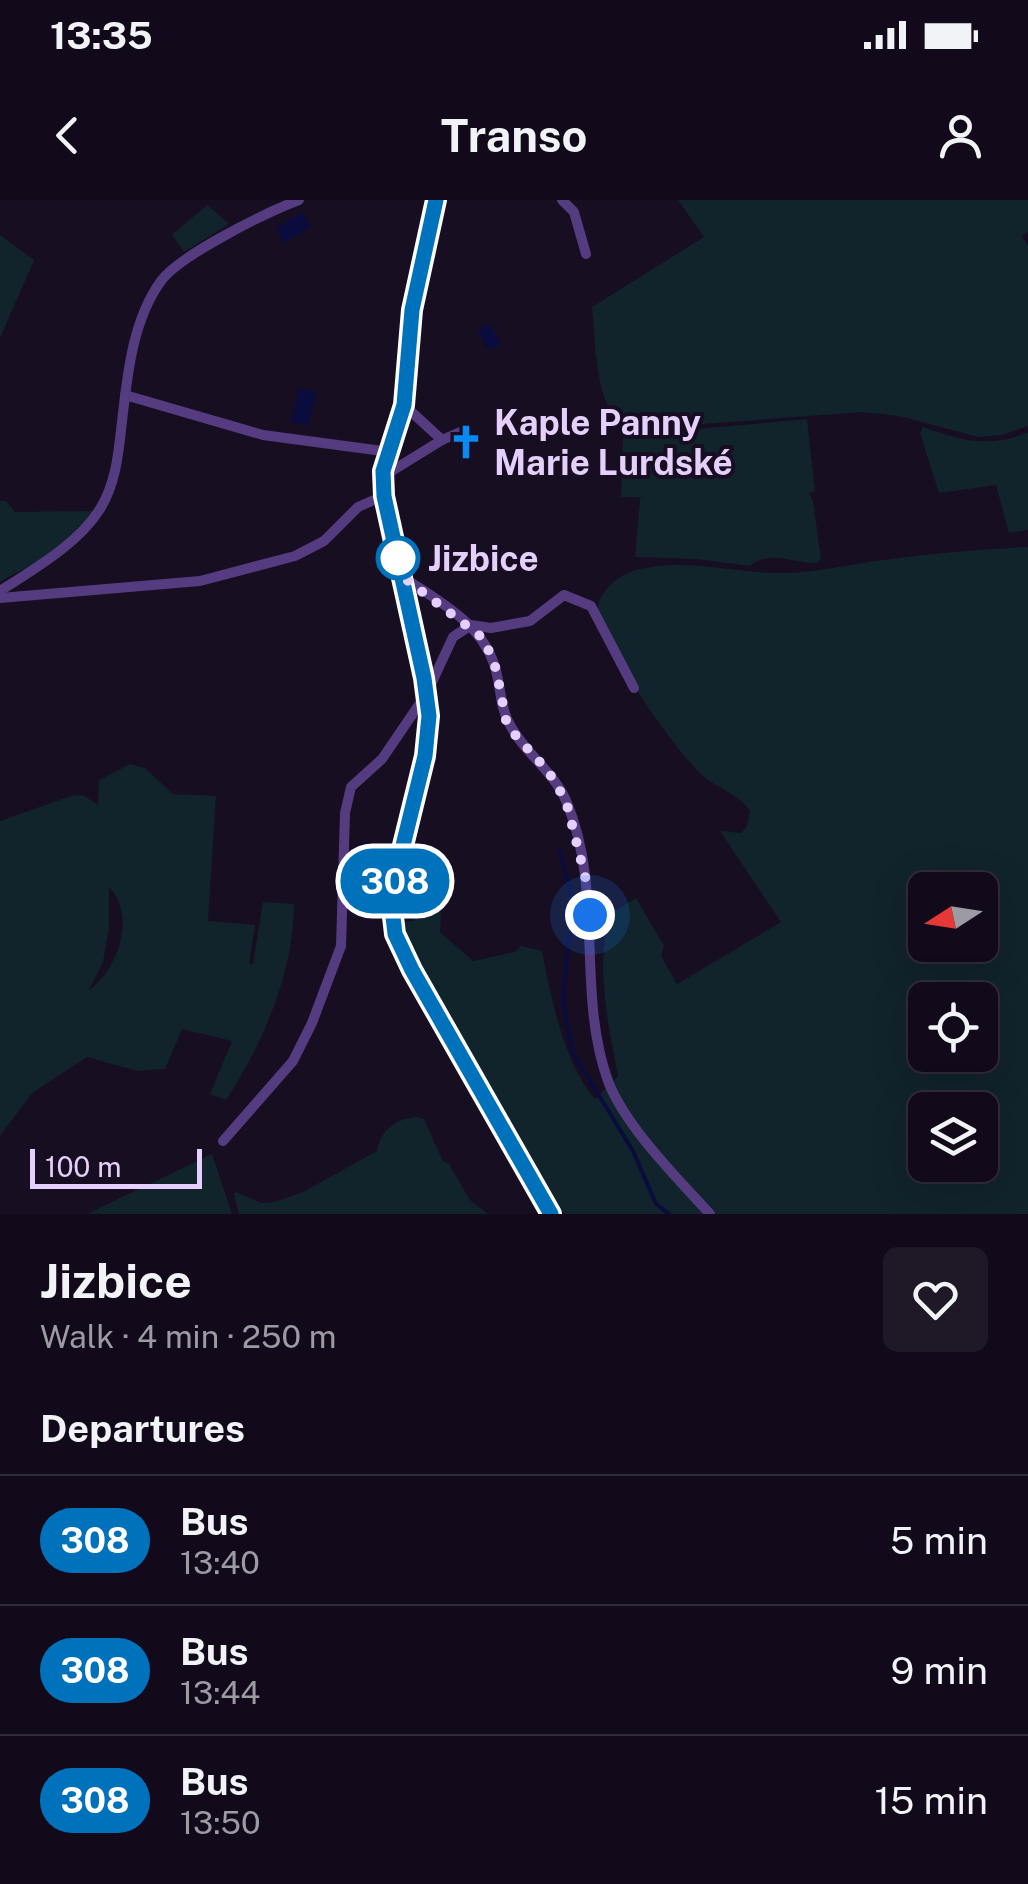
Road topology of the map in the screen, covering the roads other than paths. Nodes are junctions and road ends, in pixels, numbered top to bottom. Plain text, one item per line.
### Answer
1 (299, 200) edge
2 (436, 200) edge
3 (562, 200) edge
4 (586, 254) dead end
5 (125, 395) junction
6 (404, 405) junction
7 (467, 429) dead end
8 (442, 440) junction
9 (390, 452) junction
10 (382, 476) junction
11 (384, 496) junction
12 (403, 577) junction
13 (0, 595) edge
14 (470, 625) junction
15 (634, 688) dead end
16 (427, 694) junction
17 (396, 874) junction
18 (345, 886) junction
19 (223, 1140) dead end
20 (550, 1214) edge
21 (710, 1214) edge

1 - 5 street
2 - 6 street
3 - 4 street
5 - 9 street
5 - 13 street
6 - 8 street
6 - 9 street
7 - 8 street
8 - 10 street
9 - 10 street
10 - 11 street
11 - 12 street
11 - 13 street
12 - 14 street
12 - 16 street
14 - 15 street
14 - 16 street
14 - 21 street
16 - 17 street
16 - 18 street
17 - 18 street
17 - 20 street
18 - 19 street

